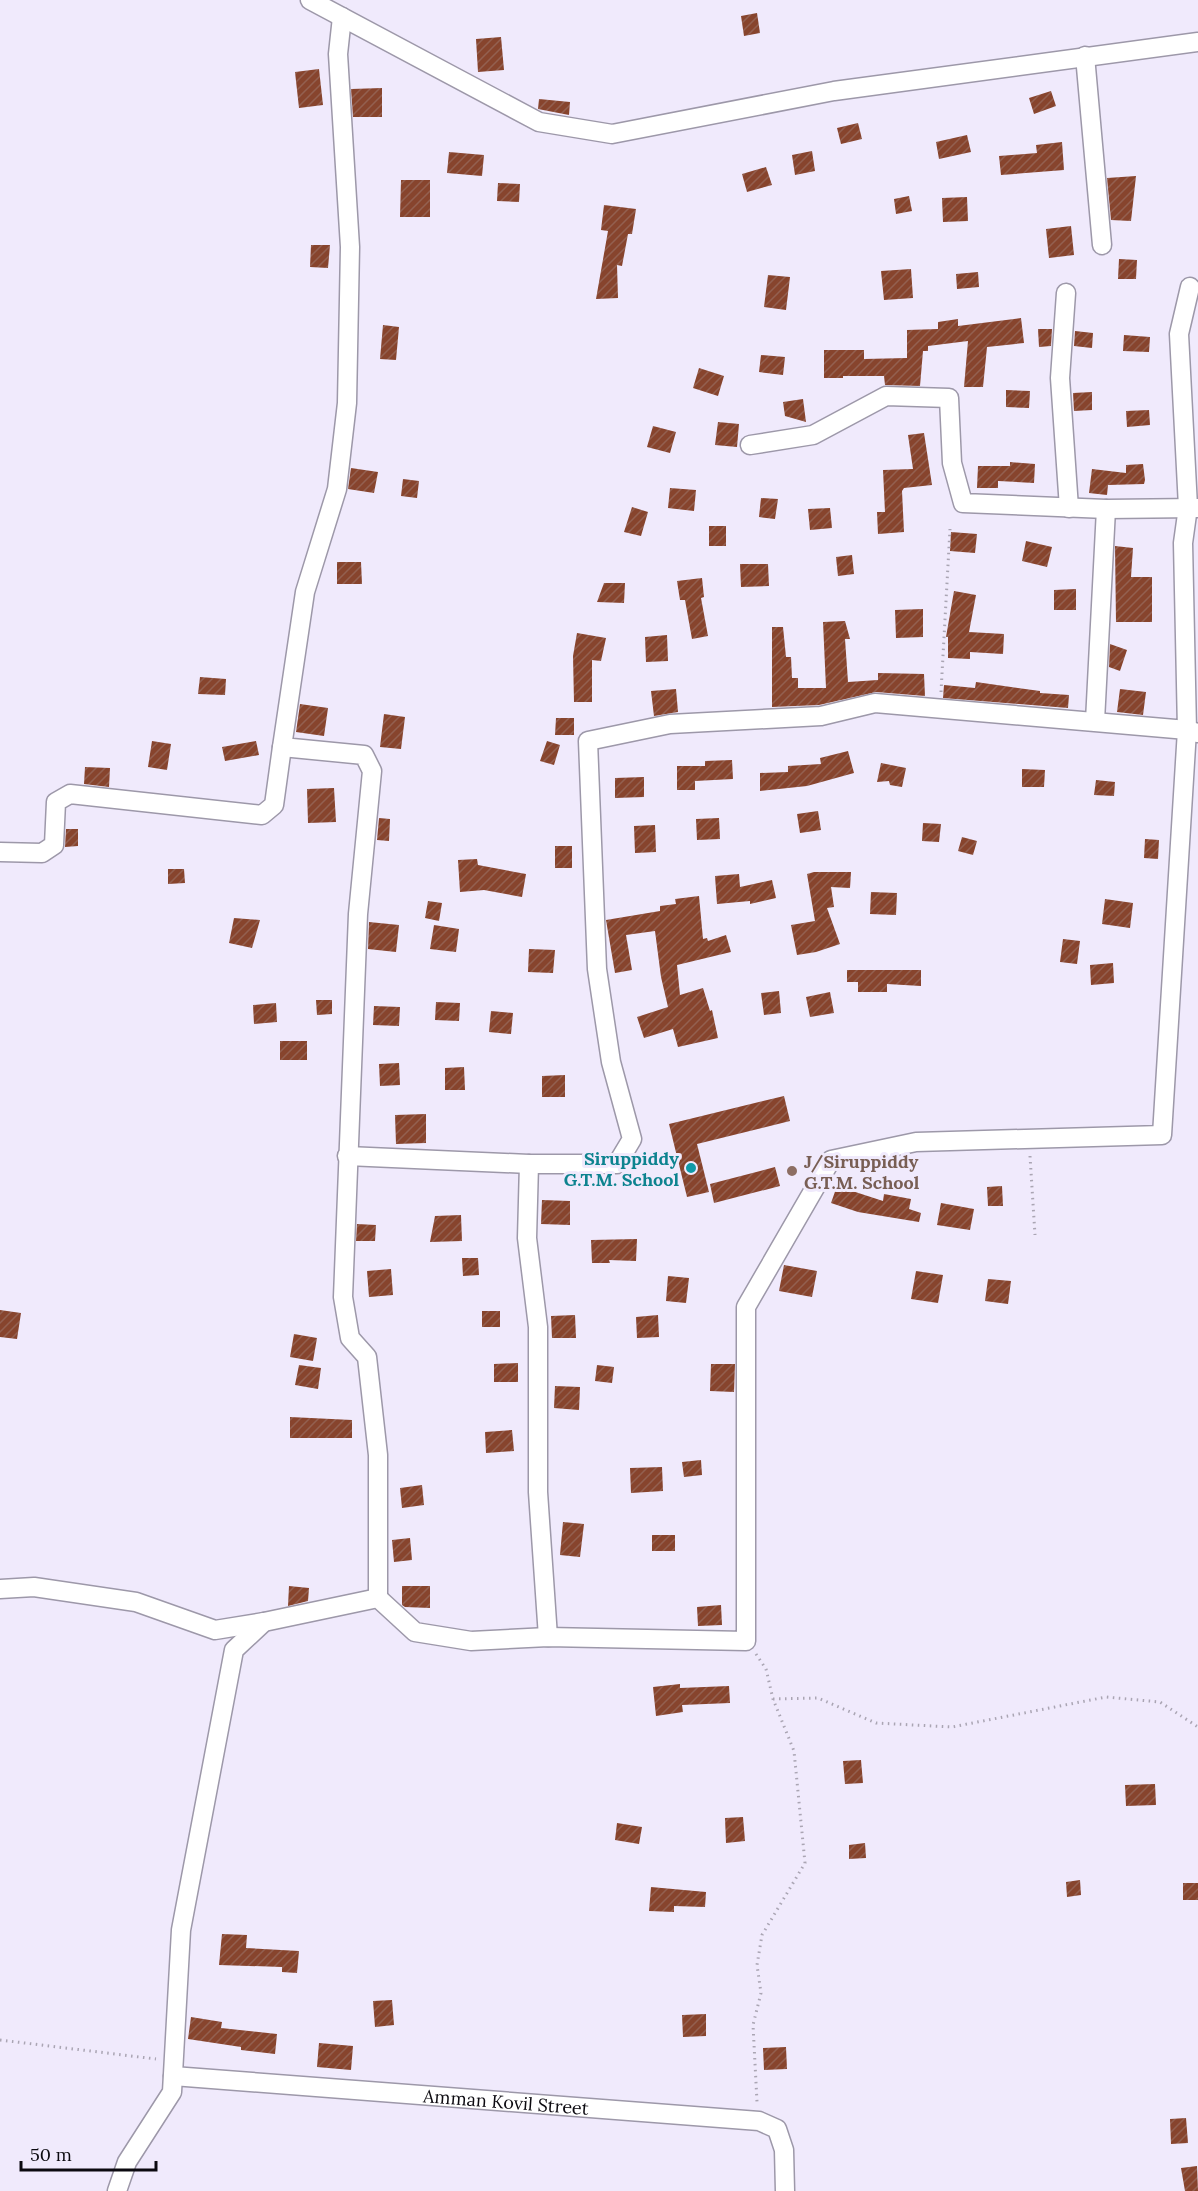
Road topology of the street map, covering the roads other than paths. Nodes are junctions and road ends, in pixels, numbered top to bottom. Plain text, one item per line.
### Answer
1 (310, 0) edge
2 (342, 17) junction
3 (1198, 42) edge
4 (1085, 56) junction
5 (1102, 245) dead end
6 (1190, 287) dead end
7 (1065, 293) dead end
8 (750, 445) dead end
9 (1070, 508) junction
10 (1193, 508) edge
11 (1106, 509) junction
12 (1095, 721) junction
13 (1192, 732) edge
14 (282, 747) junction
15 (0, 852) edge
16 (347, 1156) junction
17 (529, 1164) junction
18 (0, 1589) edge
19 (378, 1598) junction
20 (264, 1622) junction
21 (548, 1636) junction
22 (174, 2068) junction
23 (117, 2191) edge
24 (785, 2191) edge

1 - 2 street
2 - 4 street
2 - 14 street
3 - 4 street
4 - 5 street
6 - 10 street
7 - 9 street
8 - 9 street
9 - 11 street
10 - 11 street
10 - 13 street
11 - 12 street
12 - 13 street
12 - 17 street
13 - 21 street
14 - 15 street
14 - 16 street
16 - 17 street
16 - 19 street
17 - 21 street
18 - 20 street
19 - 20 street
19 - 21 street
20 - 22 street
22 - 23 street
22 - 24 street, Amman Kovil Street

